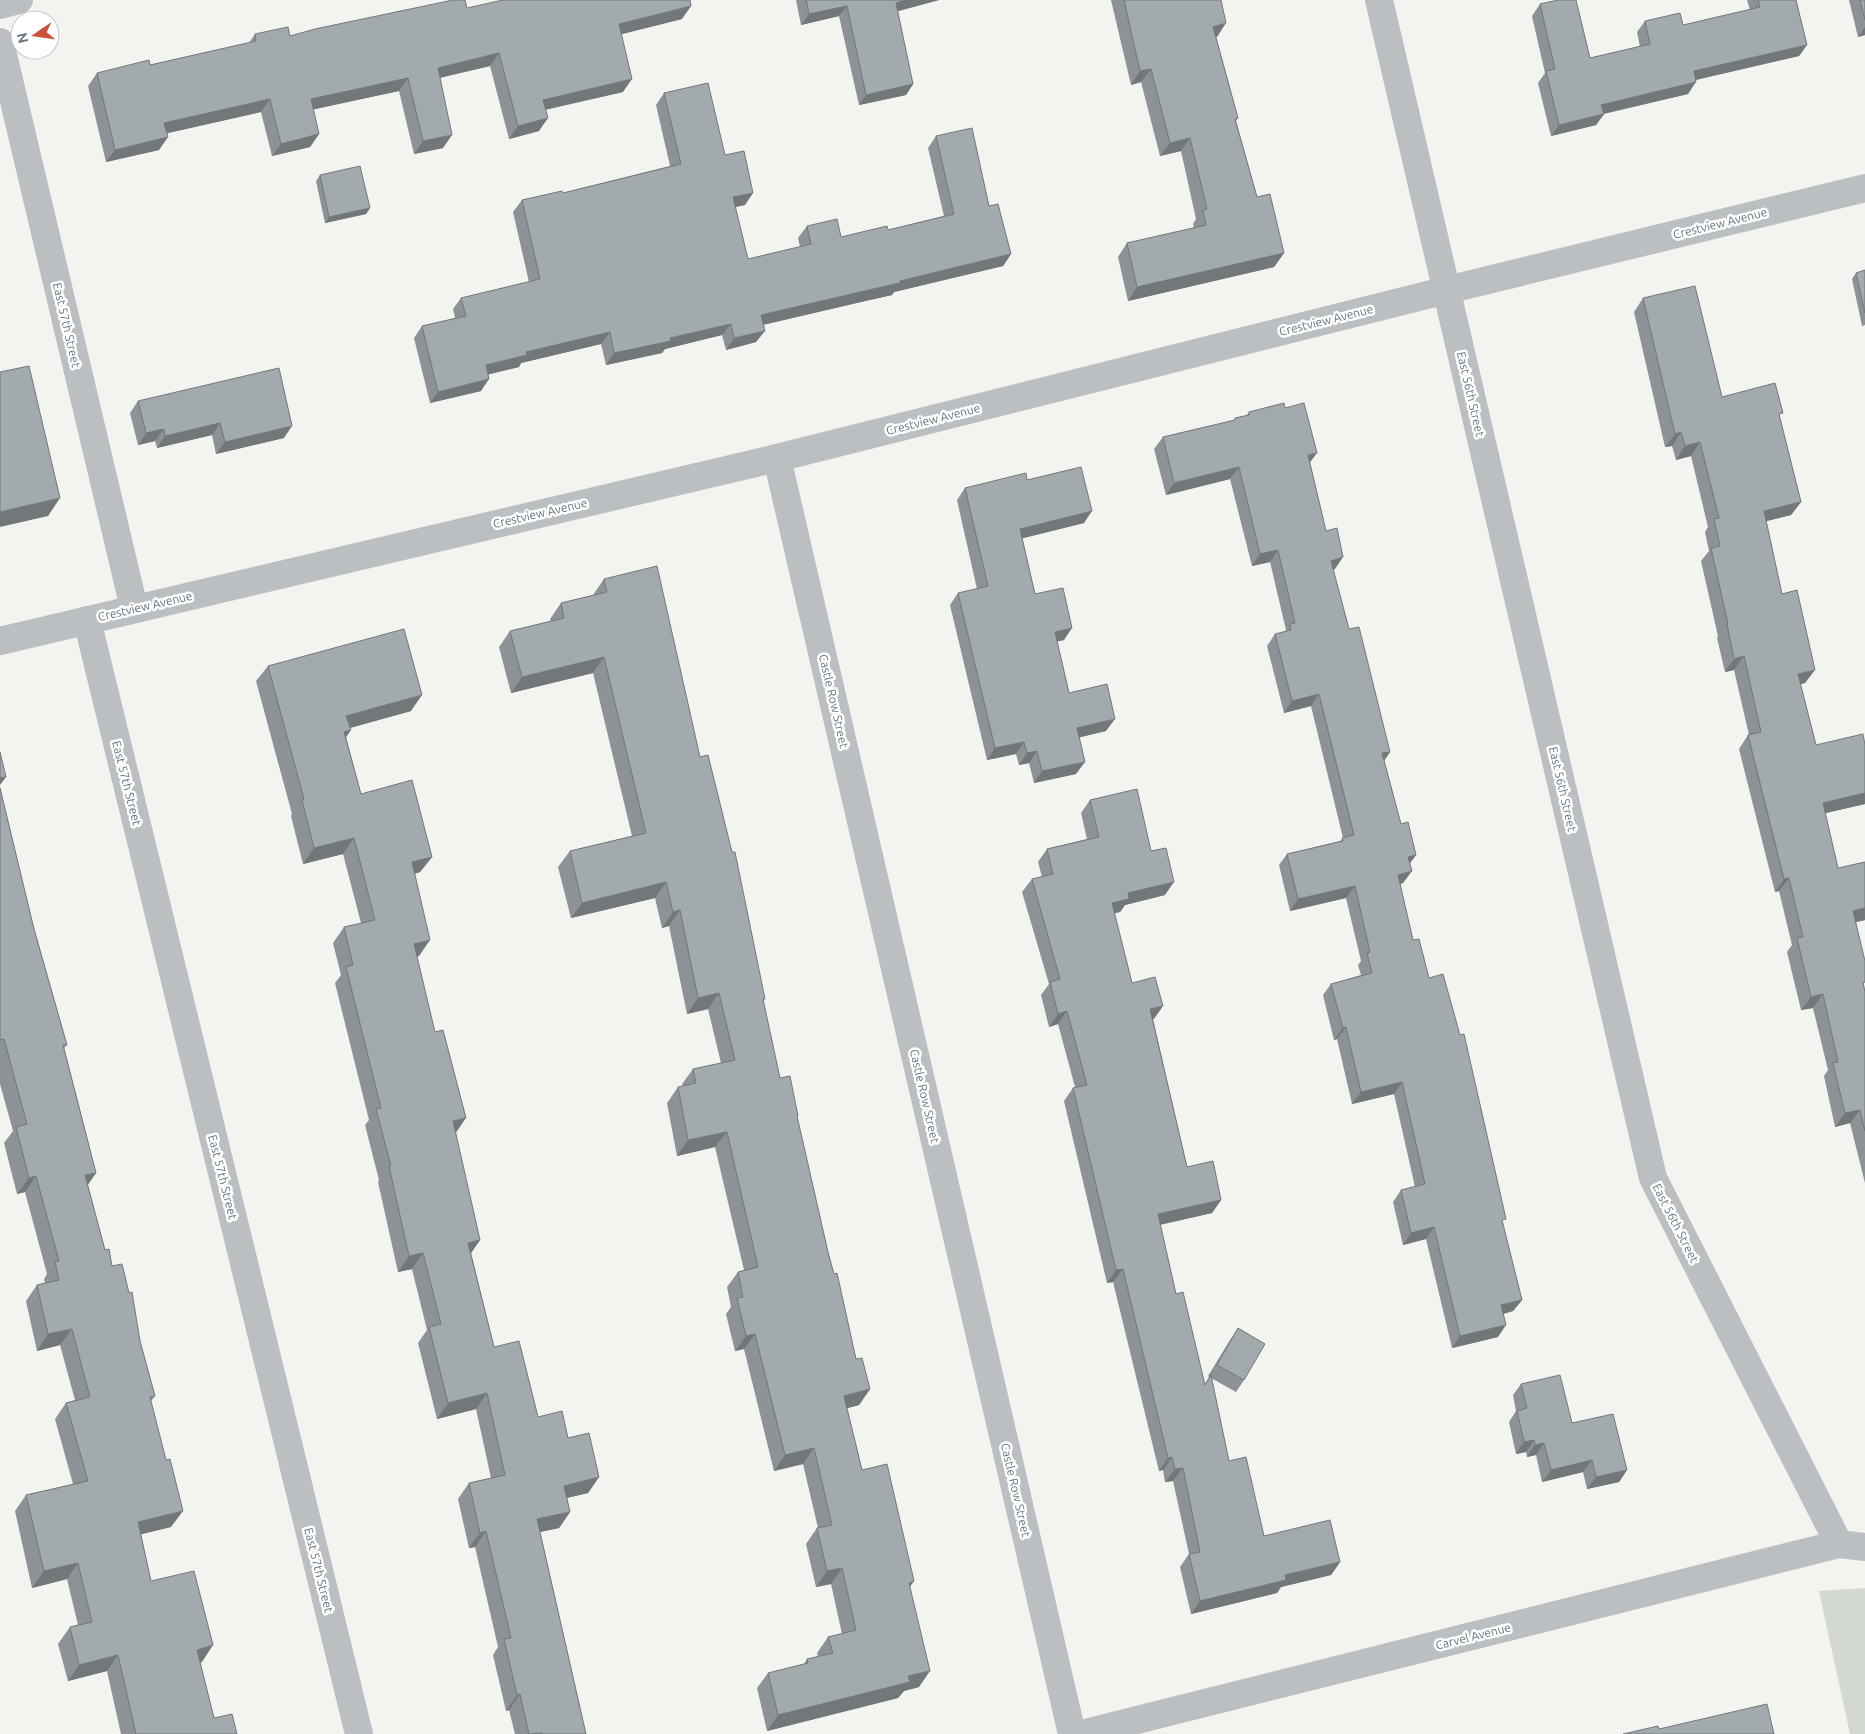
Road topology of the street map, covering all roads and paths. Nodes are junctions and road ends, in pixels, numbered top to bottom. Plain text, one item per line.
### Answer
1 (19, 0) edge
2 (1379, 0) edge
3 (0, 4) edge
4 (0, 42) edge
5 (1865, 188) edge
6 (1447, 290) junction
7 (777, 458) junction
8 (134, 608) junction
9 (87, 620) junction
10 (0, 641) edge
11 (1852, 1546) edge
12 (359, 1734) edge
13 (1072, 1734) edge
14 (1081, 1734) edge

1 - 3 street
2 - 6 street, East 56th Street
4 - 8 street, East 57th Street
5 - 6 street, Crestview Avenue
6 - 7 street, Crestview Avenue
6 - 11 street, East 56th Street
7 - 8 street, Crestview Avenue
7 - 13 street, Castle Row Street
8 - 9 street, Crestview Avenue
9 - 10 street, Crestview Avenue
9 - 12 street, East 57th Street
11 - 14 street, Carvel Avenue

